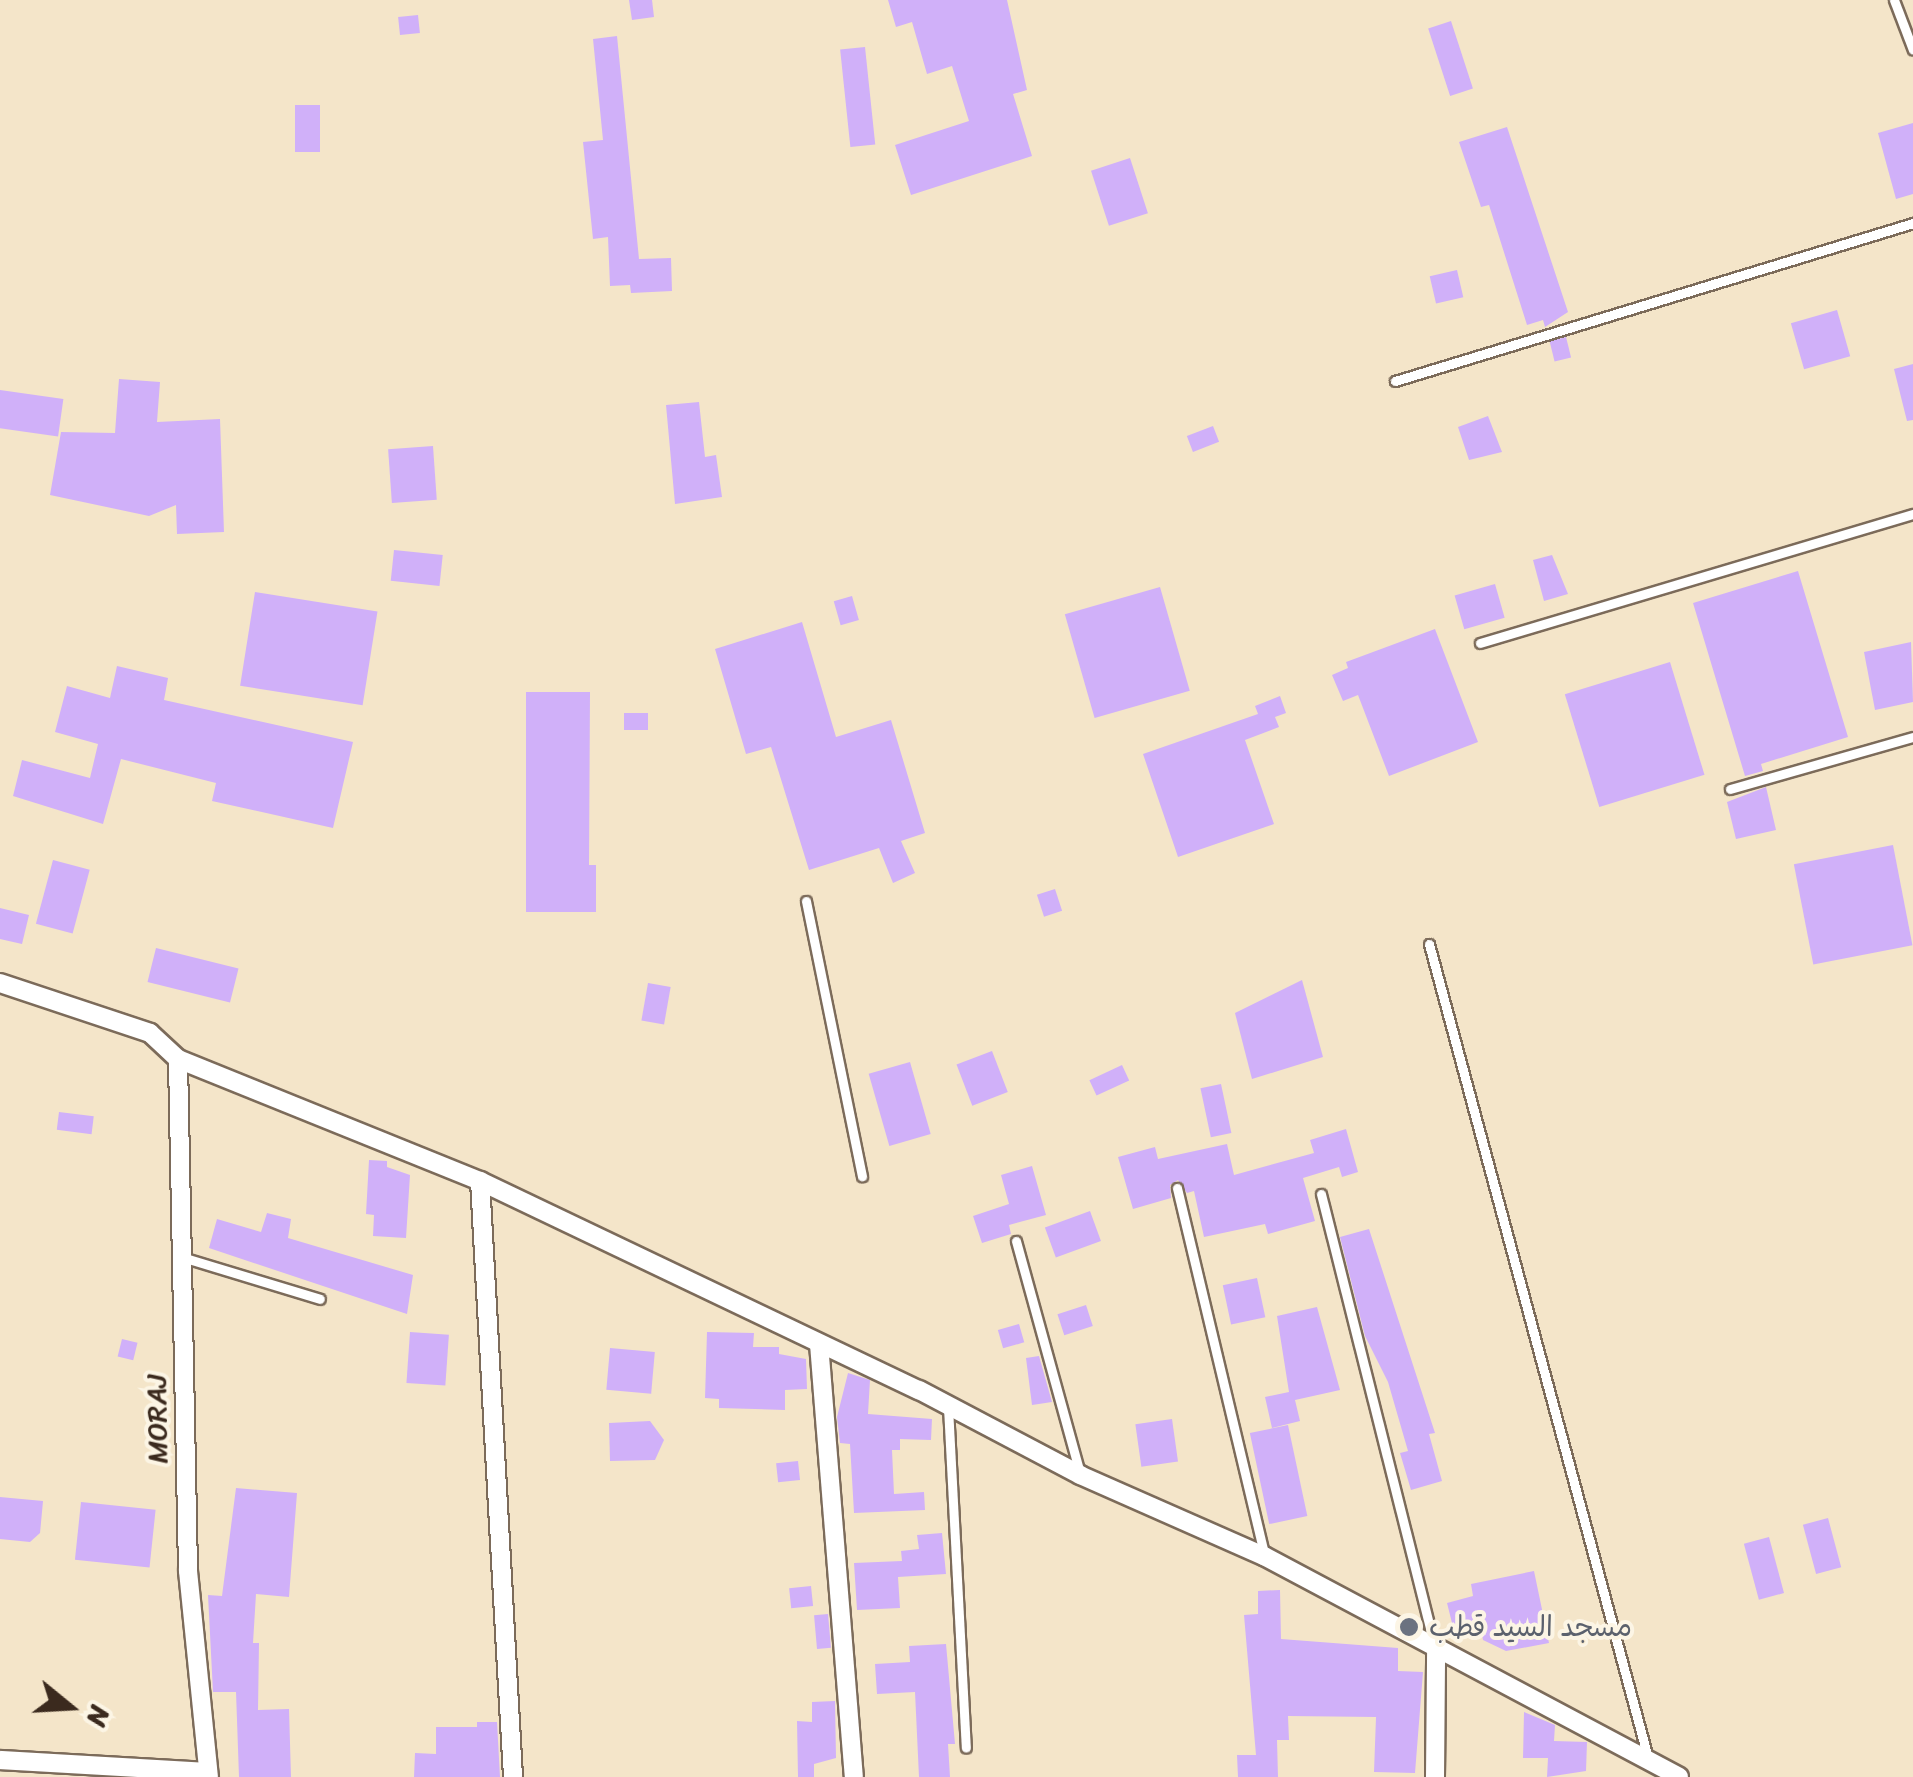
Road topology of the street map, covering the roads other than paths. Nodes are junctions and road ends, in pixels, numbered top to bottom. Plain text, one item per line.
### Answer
1 (1894, 0) edge
2 (1910, 36) edge
3 (1913, 50) edge
4 (1913, 223) edge
5 (1396, 381) dead end
6 (1913, 514) edge
7 (1480, 643) dead end
8 (1913, 736) edge
9 (1730, 788) dead end
10 (806, 901) dead end
11 (1429, 944) dead end
12 (0, 983) edge
13 (178, 1059) junction
14 (862, 1176) dead end
15 (480, 1181) junction
16 (1177, 1188) dead end
17 (1320, 1194) dead end
18 (1016, 1241) dead end
19 (182, 1256) junction
20 (320, 1299) dead end
21 (819, 1344) junction
22 (948, 1404) junction
23 (1080, 1475) junction
24 (1264, 1556) junction
25 (1436, 1652) junction
26 (966, 1748) dead end
27 (0, 1760) edge
28 (1648, 1760) junction
29 (209, 1774) edge
30 (513, 1777) edge
31 (854, 1777) edge
32 (1435, 1777) edge
33 (1679, 1777) edge

1 - 2 lane
2 - 3 lane
4 - 5 lane
6 - 7 lane
8 - 9 lane
10 - 14 lane
11 - 28 lane
12 - 13 street
13 - 15 street
13 - 19 street, MORAJ
15 - 21 street
15 - 30 street
16 - 24 lane
17 - 25 lane
18 - 23 lane
19 - 20 lane
19 - 29 street, MORAJ
21 - 22 street
21 - 31 street
22 - 23 street
22 - 26 lane
23 - 24 street
24 - 25 street
25 - 28 street
25 - 32 street
27 - 29 street
28 - 33 street

